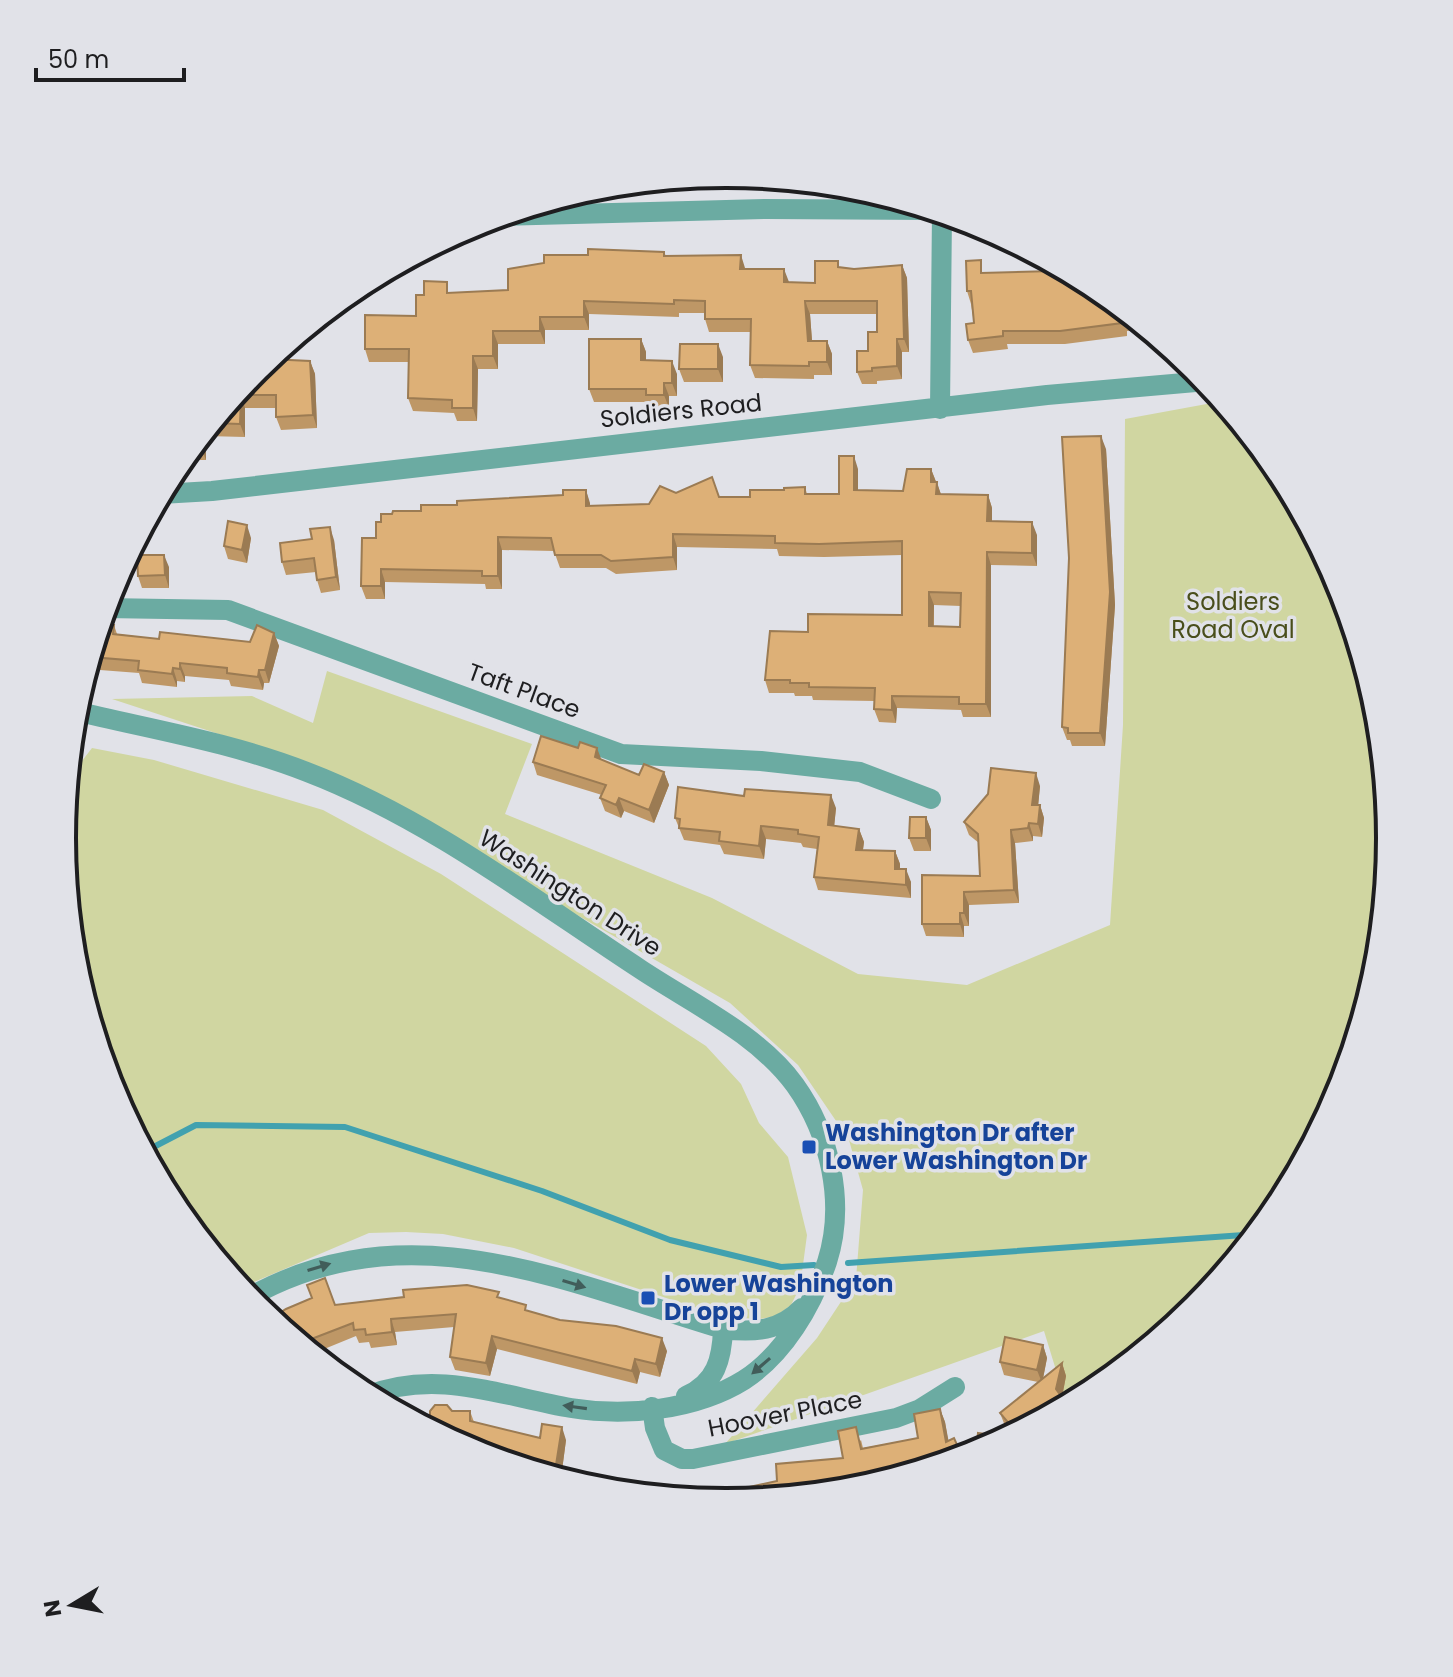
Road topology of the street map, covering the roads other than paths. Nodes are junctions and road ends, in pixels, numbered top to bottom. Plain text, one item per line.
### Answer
1 (894, 210) edge
2 (543, 215) edge
3 (942, 225) edge
4 (1190, 383) edge
5 (940, 409) junction
6 (176, 492) edge
7 (119, 608) edge
8 (88, 714) edge
9 (931, 799) dead end
10 (261, 1292) edge
11 (806, 1304) junction
12 (723, 1329) junction
13 (955, 1387) dead end
14 (382, 1390) edge
15 (652, 1407) junction

1 - 2 street
3 - 5 street
4 - 5 street, Soldiers Road
5 - 6 street, Soldiers Road
7 - 9 street, Taft Place
8 - 11 street, Washington Drive
10 -> 12 street
11 - 12 street
11 -> 15 street, Washington Drive
12 - 15 street
13 - 15 street, Hoover Place
15 -> 14 street

